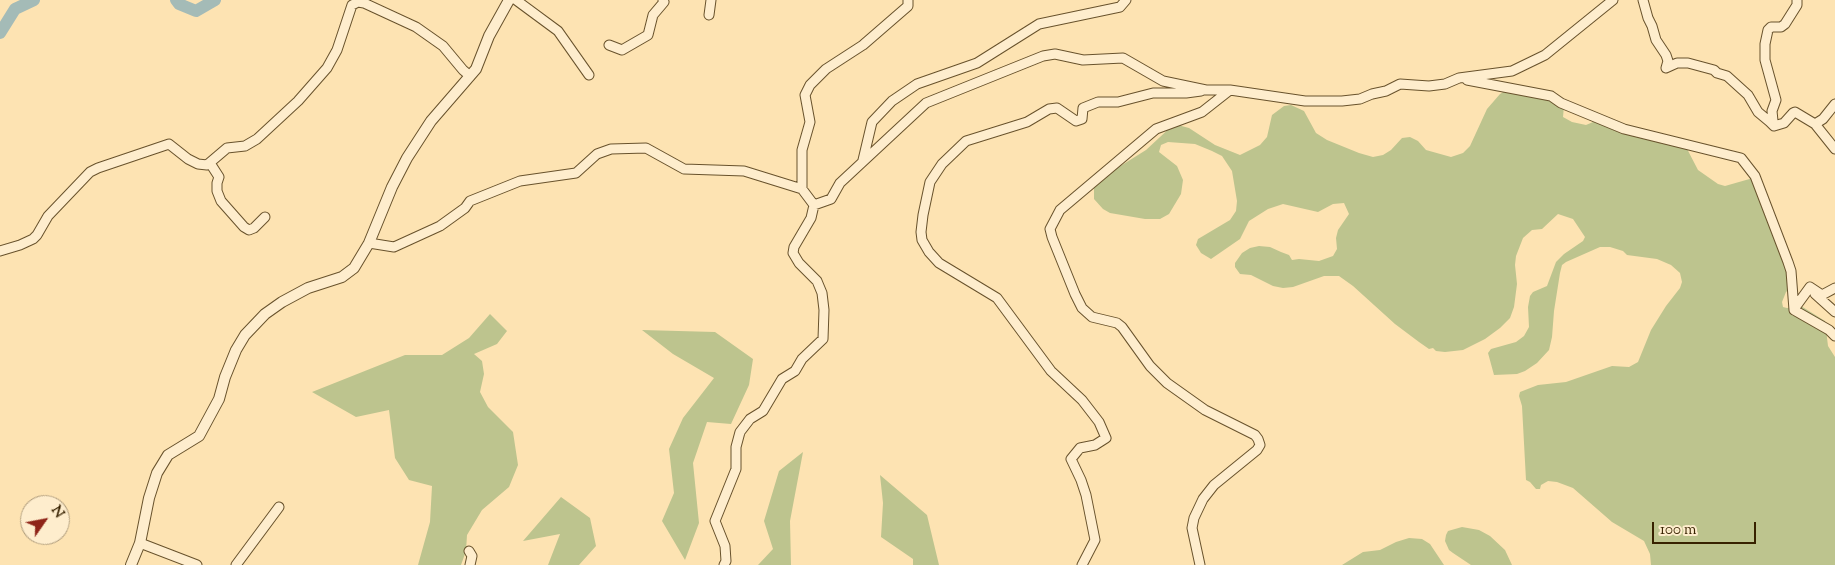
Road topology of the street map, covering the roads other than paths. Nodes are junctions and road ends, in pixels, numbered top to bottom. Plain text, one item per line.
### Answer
1 (509, 0) edge
2 (516, 0) edge
3 (663, 0) edge
4 (711, 0) edge
5 (908, 0) edge
6 (1126, 0) edge
7 (1613, 0) edge
8 (1643, 0) edge
9 (1798, 0) edge
10 (709, 15) dead end
11 (609, 45) dead end
12 (589, 75) dead end
13 (470, 76) junction
14 (1459, 78) junction
15 (1206, 90) junction
16 (1230, 90) junction
17 (1835, 104) edge
18 (1770, 122) junction
19 (1815, 124) junction
20 (1835, 149) edge
21 (863, 161) junction
22 (210, 163) junction
23 (802, 189) junction
24 (814, 205) junction
25 (265, 218) dead end
26 (369, 243) junction
27 (0, 251) edge
28 (1810, 287) junction
29 (1835, 288) edge
30 (1794, 310) junction
31 (1835, 312) edge
32 (1835, 336) edge
33 (279, 507) dead end
34 (140, 543) junction
35 (469, 551) dead end
36 (131, 565) edge
37 (197, 565) edge
38 (236, 565) edge
39 (470, 565) edge
40 (724, 565) edge
41 (1082, 565) edge
42 (1200, 565) edge

1 - 13 street
2 - 12 street
3 - 11 street
4 - 10 street
5 - 23 street
6 - 21 street
7 - 14 street
8 - 18 street
9 - 18 street
13 - 22 street
13 - 26 street
14 - 16 street
14 - 30 street
15 - 16 street
15 - 21 street
15 - 41 street
16 - 42 street
17 - 19 street
18 - 19 street
19 - 20 street
21 - 24 street
22 - 25 street
22 - 27 street
23 - 24 street
23 - 26 street
24 - 40 street
26 - 34 street
28 - 29 street
28 - 30 street
28 - 31 street
30 - 32 street
33 - 38 street
34 - 36 street
34 - 37 street
35 - 39 street

